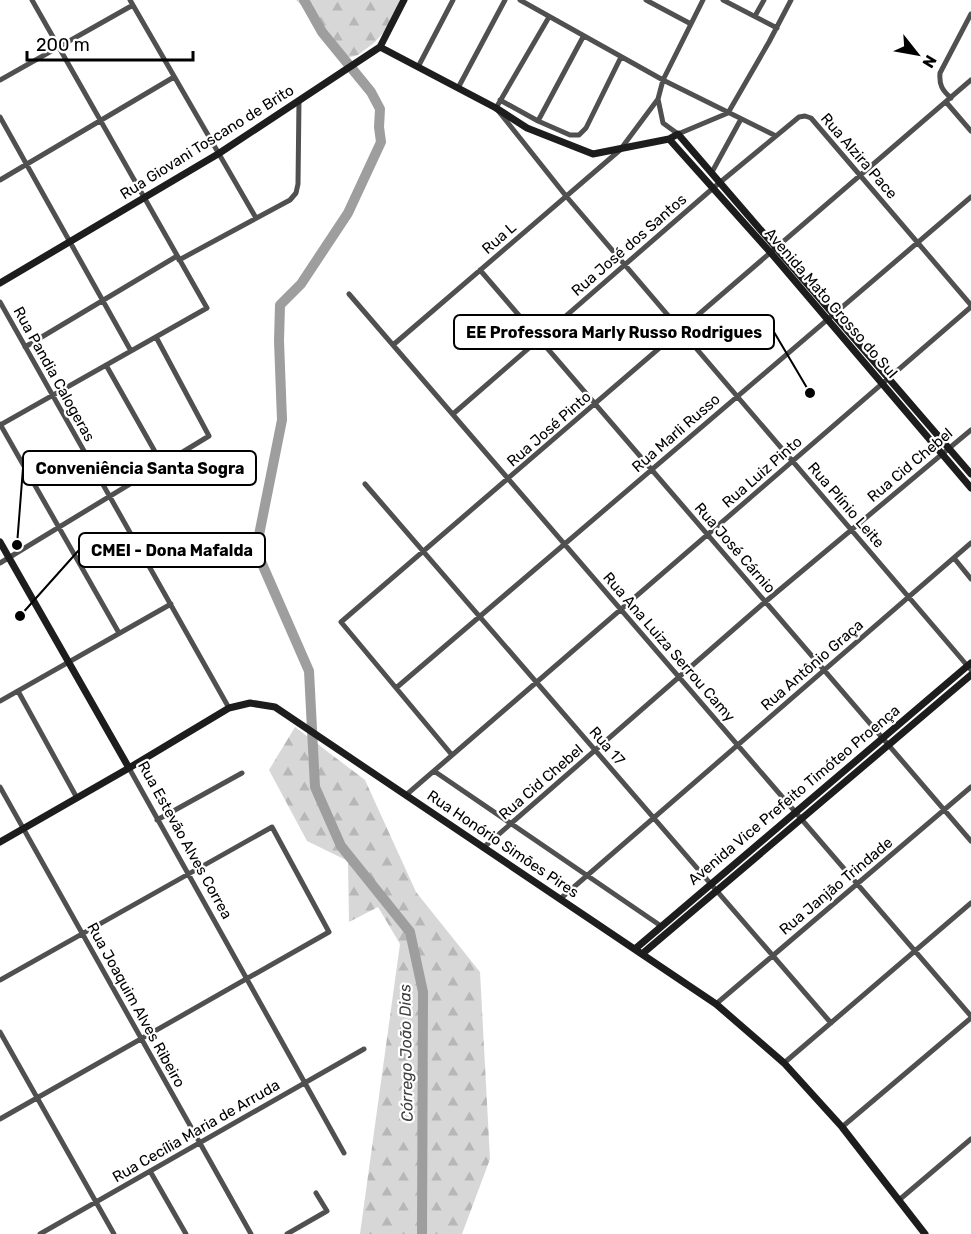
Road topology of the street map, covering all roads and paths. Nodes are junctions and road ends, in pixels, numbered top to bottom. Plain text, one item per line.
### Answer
1 (32, 0) edge
2 (404, 0) edge
3 (453, 0) edge
4 (505, 0) edge
5 (520, 0) edge
6 (646, 0) edge
7 (703, 0) edge
8 (723, 0) edge
9 (764, 0) edge
10 (791, 0) edge
11 (132, 3) edge
12 (971, 14) edge
13 (754, 16) junction
14 (549, 17) junction
15 (691, 24) junction
16 (777, 28) junction
17 (583, 36) junction
18 (57, 47) junction
19 (380, 47) junction
20 (621, 57) junction
21 (418, 67) junction
22 (174, 77) junction
23 (0, 80) edge
24 (663, 80) junction
25 (971, 80) edge
26 (458, 88) junction
27 (658, 99) junction
28 (298, 100) junction
29 (500, 100) junction
30 (949, 100) junction
31 (496, 108) junction
32 (728, 113) junction
33 (0, 117) edge
34 (741, 119) junction
35 (100, 121) junction
36 (538, 121) junction
37 (669, 129) junction
38 (971, 130) edge
39 (678, 134) junction
40 (776, 136) junction
41 (669, 138) junction
42 (620, 150) junction
43 (218, 154) junction
44 (27, 164) junction
45 (712, 172) junction
46 (860, 176) junction
47 (0, 180) edge
48 (720, 182) junction
49 (712, 189) junction
50 (566, 196) junction
51 (971, 197) edge
52 (144, 199) junction
53 (256, 218) junction
54 (71, 242) junction
55 (918, 243) junction
56 (774, 251) junction
57 (178, 258) junction
58 (625, 264) junction
59 (480, 270) junction
60 (0, 283) edge
61 (349, 294) dead end
62 (103, 300) junction
63 (0, 302) edge
64 (971, 306) edge
65 (834, 313) junction
66 (828, 319) junction
67 (680, 329) junction
68 (156, 337) junction
69 (539, 339) junction
70 (393, 345) junction
71 (25, 346) junction
72 (131, 351) junction
73 (106, 365) junction
74 (889, 378) junction
75 (883, 383) junction
76 (53, 396) junction
77 (737, 396) junction
78 (595, 405) junction
79 (453, 414) junction
80 (0, 425) edge
81 (971, 430) edge
82 (950, 448) junction
83 (942, 455) junction
84 (793, 461) junction
85 (162, 464) junction
86 (651, 470) junction
87 (971, 474) edge
88 (508, 479) junction
89 (365, 484) dead end
90 (971, 488) edge
91 (110, 496) junction
92 (59, 528) junction
93 (852, 530) junction
94 (708, 535) junction
95 (0, 542) edge
96 (971, 543) edge
97 (564, 544) junction
98 (423, 551) junction
99 (9, 558) junction
100 (954, 558) junction
101 (0, 563) edge
102 (971, 579) edge
103 (909, 597) junction
104 (765, 602) junction
105 (171, 604) junction
106 (621, 610) junction
107 (480, 617) junction
108 (119, 633) junction
109 (69, 662) junction
110 (970, 666) edge
111 (824, 670) junction
112 (971, 675) edge
113 (679, 677) junction
114 (537, 682) junction
115 (396, 688) junction
116 (18, 691) junction
117 (0, 701) edge
118 (229, 708) junction
119 (882, 738) junction
120 (889, 745) junction
121 (738, 746) junction
122 (596, 750) junction
123 (452, 755) junction
124 (129, 768) junction
125 (434, 771) junction
126 (242, 773) dead end
127 (0, 787) edge
128 (971, 787) edge
129 (406, 795) junction
130 (77, 798) junction
131 (944, 810) junction
132 (795, 812) junction
133 (654, 818) junction
134 (801, 819) junction
135 (158, 820) junction
136 (512, 824) junction
137 (23, 828) junction
138 (971, 841) edge
139 (0, 842) edge
140 (483, 848) junction
141 (188, 874) junction
142 (588, 876) junction
143 (711, 884) junction
144 (857, 884) junction
145 (717, 890) junction
146 (560, 899) junction
147 (971, 903) edge
148 (661, 926) junction
149 (82, 933) junction
150 (635, 949) junction
151 (915, 951) junction
152 (642, 954) junction
153 (773, 955) junction
154 (247, 979) junction
155 (0, 980) edge
156 (716, 1004) junction
157 (971, 1017) edge
158 (831, 1023) junction
159 (0, 1032) edge
160 (141, 1038) junction
161 (364, 1049) dead end
162 (784, 1063) junction
163 (305, 1083) junction
164 (37, 1098) junction
165 (0, 1119) edge
166 (843, 1127) junction
167 (971, 1139) edge
168 (200, 1143) junction
169 (344, 1153) dead end
170 (150, 1171) junction
171 (316, 1193) dead end
172 (899, 1200) junction
173 (96, 1202) junction
174 (40, 1234) edge
175 (114, 1234) edge
176 (186, 1234) edge
177 (251, 1234) edge
178 (287, 1234) edge
179 (925, 1234) edge

1 - 18 street
2 - 19 main road, Rua Giovani Toscano de Brito
3 - 21 street
4 - 26 street
5 - 14 street
6 - 15 street
7 - 15 street
8 - 13 street
9 - 13 street
10 - 16 street
11 - 18 street
11 - 22 street
12 - 30 street
13 - 16 street
14 - 17 street
14 - 29 street
15 - 24 street
16 - 32 street
17 - 20 street
17 - 36 street
18 - 23 street
18 - 35 street
19 - 21 main road
19 - 28 main road, Rua Giovani Toscano de Brito
20 - 24 street
20 - 36 street
21 - 26 main road
22 - 35 street
22 - 43 street
24 - 27 street
24 - 32 street
25 - 30 street, Rua José Pinto
26 - 31 main road
27 - 37 street
27 - 42 street, Rua L
28 - 43 main road, Rua Giovani Toscano de Brito
28 - 53 street
29 - 31 street
29 - 36 street
30 - 38 street
30 - 46 street, Rua José Pinto
31 - 42 main road
31 - 50 street, Rua Plínio Leite
32 - 34 street
32 - 39 street
33 - 44 street
34 - 40 street
34 - 45 street
35 - 44 street
35 - 52 street
37 - 39 street
37 - 41 street
39 - 41 main road
39 - 45 main road, Avenida Mato Grosso do Sul
40 - 46 street, Rua Alzira Pace
40 - 48 street, Rua Alzira Pace
41 - 42 main road
41 - 49 main road, Avenida Mato Grosso do Sul
42 - 50 street, Rua L
43 - 52 main road, Rua Giovani Toscano de Brito
43 - 53 street
44 - 47 street
44 - 54 street
45 - 48 main road, Avenida Mato Grosso do Sul
46 - 55 street, Rua Alzira Pace
46 - 56 street, Rua José Pinto
48 - 49 street, Rua Alzira Pace
48 - 56 main road, Avenida Mato Grosso do Sul
49 - 56 main road, Avenida Mato Grosso do Sul
49 - 58 street, Rua José dos Santos
50 - 58 street, Rua Plínio Leite
50 - 59 street, Rua L
51 - 55 street, Rua Marli Russo
52 - 54 main road, Rua Giovani Toscano de Brito
52 - 57 street
53 - 57 street
54 - 60 main road, Rua Giovani Toscano de Brito
54 - 62 street
55 - 64 street, Rua Alzira Pace
55 - 65 street, Rua Marli Russo
56 - 65 main road, Avenida Mato Grosso do Sul
56 - 66 main road, Avenida Mato Grosso do Sul
56 - 67 street, Rua José Pinto
57 - 62 street
57 - 68 street
58 - 67 street, Rua Plínio Leite
58 - 69 street, Rua José dos Santos
59 - 69 street, Rua José Cárnio
59 - 70 street, Rua L
61 - 70 street, Rua Ana Luiza Serrou Camy
62 - 71 street
62 - 72 street
63 - 71 street, Rua Pandia Calogeras
64 - 74 street, Rua Luiz Pinto
65 - 66 street, Rua Marli Russo
65 - 74 main road, Avenida Mato Grosso do Sul
66 - 75 main road, Avenida Mato Grosso do Sul
66 - 77 street, Rua Marli Russo
67 - 77 street, Rua Plínio Leite
67 - 78 street, Rua José Pinto
68 - 72 street
68 - 85 street
69 - 78 street, Rua José Cárnio
69 - 79 street, Rua José dos Santos
70 - 79 street, Rua Ana Luiza Serrou Camy
71 - 76 street, Rua Pandia Calogeras
72 - 73 street
73 - 76 street
73 - 85 street
74 - 75 street, Rua Luiz Pinto
74 - 82 main road, Avenida Mato Grosso do Sul
75 - 83 main road, Avenida Mato Grosso do Sul
75 - 84 street, Rua Luiz Pinto
76 - 80 street
76 - 91 street, Rua Pandia Calogeras
77 - 84 street, Rua Plínio Leite
77 - 86 street, Rua Marli Russo
78 - 86 street, Rua José Cárnio
78 - 88 street, Rua José Pinto
79 - 88 street, Rua Ana Luiza Serrou Camy
80 - 92 street
81 - 82 street, Rua Cid Chebel
82 - 83 street, Rua Cid Chebel
82 - 87 main road, Avenida Mato Grosso do Sul
83 - 90 main road, Avenida Mato Grosso do Sul
83 - 93 street, Rua Cid Chebel
84 - 93 street, Rua Plínio Leite
84 - 94 street, Rua Luiz Pinto
85 - 91 street
86 - 94 street, Rua José Cárnio
86 - 97 street, Rua Marli Russo
88 - 97 street, Rua Ana Luiza Serrou Camy
88 - 98 street, Rua José Pinto
89 - 98 street, Rua 17
91 - 92 street
91 - 105 street, Rua Pandia Calogeras
92 - 99 street
92 - 108 street
93 - 103 street, Rua Plínio Leite
93 - 104 street, Rua Cid Chebel
94 - 104 street, Rua José Cárnio
94 - 106 street, Rua Luiz Pinto
95 - 99 main road, Rua Estevão Alves Correa
96 - 100 street, Rua Antônio Graça
97 - 106 street, Rua Ana Luiza Serrou Camy
97 - 107 street, Rua Marli Russo
98 - 107 street, Rua 17
98 - 115 street, Rua José Pinto
99 - 101 street
99 - 109 main road, Rua Estevão Alves Correa
100 - 102 street
100 - 103 street, Rua Antônio Graça
103 - 110 street, Rua Plínio Leite
103 - 111 street, Rua Antônio Graça
104 - 111 street, Rua José Cárnio
104 - 113 street, Rua Cid Chebel
105 - 108 street
105 - 118 street, Rua Pandia Calogeras
106 - 113 street, Rua Ana Luiza Serrou Camy
106 - 114 street, Rua Luiz Pinto
107 - 114 street, Rua 17
107 - 115 street, Rua Marli Russo
108 - 109 street
109 - 116 street
109 - 124 main road, Rua Estevão Alves Correa
110 - 119 main road, Avenida Vice Prefeito Timóteo Proença
111 - 119 street, Rua José Cárnio
111 - 121 street, Rua Antônio Graça
112 - 120 main road, Avenida Vice Prefeito Timóteo Proença
113 - 121 street, Rua Ana Luiza Serrou Camy
113 - 122 street, Rua Cid Chebel
114 - 122 street, Rua 17
114 - 123 street, Rua Luiz Pinto
115 - 123 street
116 - 117 street
116 - 130 street
118 - 124 main road, Rua Honório Simões Pires
118 - 129 main road, Rua Honório Simões Pires
119 - 120 street, Rua José Cárnio
119 - 132 main road, Avenida Vice Prefeito Timóteo Proença
120 - 131 street, Rua José Cárnio
120 - 134 main road, Avenida Vice Prefeito Timóteo Proença
121 - 132 street, Rua Ana Luiza Serrou Camy
121 - 133 street, Rua Antônio Graça
122 - 133 street, Rua 17
122 - 136 street, Rua Cid Chebel
123 - 125 street, Rua Luiz Pinto
124 - 130 main road, Rua Honório Simões Pires
124 - 135 street, Rua Estevão Alves Correa
125 - 129 street, Rua Luiz Pinto
125 - 136 street
126 - 135 street
127 - 137 street, Rua Joaquim Alves Ribeiro
128 - 131 street, Rua Janjão Trindade
129 - 140 main road, Rua Honório Simões Pires
130 - 137 main road, Rua Honório Simões Pires
131 - 138 street, Rua José Cárnio
131 - 144 street, Rua Janjão Trindade
132 - 134 street, Rua Ana Luiza Serrou Camy
132 - 143 main road, Avenida Vice Prefeito Timóteo Proença
133 - 142 street, Rua Antônio Graça
133 - 143 street, Rua 17
134 - 144 street, Rua Ana Luiza Serrou Camy
134 - 145 main road, Avenida Vice Prefeito Timóteo Proença
135 - 141 street, Rua Estevão Alves Correa
136 - 140 street, Rua Cid Chebel
136 - 142 street
137 - 139 main road, Rua Honório Simões Pires
137 - 149 street, Rua Joaquim Alves Ribeiro
140 - 146 main road, Rua Honório Simões Pires
141 - 149 street
141 - 154 street, Rua Estevão Alves Correa
141 - 154 street
142 - 146 street, Rua Antônio Graça
142 - 148 street
143 - 145 street, Rua 17
143 - 148 main road, Avenida Vice Prefeito Timóteo Proença
144 - 151 street, Rua Ana Luiza Serrou Camy
144 - 153 street, Rua Janjão Trindade
145 - 152 main road, Avenida Vice Prefeito Timóteo Proença
145 - 153 street, Rua 17
146 - 150 main road, Rua Honório Simões Pires
147 - 151 street
148 - 150 main road, Avenida Vice Prefeito Timóteo Proença
149 - 155 street
149 - 160 street, Rua Joaquim Alves Ribeiro
150 - 152 main road, Rua Honório Simões Pires
151 - 157 street, Rua Ana Luiza Serrou Camy
151 - 158 street
152 - 156 main road, Rua Honório Simões Pires
153 - 156 street, Rua Janjão Trindade
153 - 158 street, Rua 17
154 - 160 street
154 - 163 street, Rua Estevão Alves Correa
156 - 162 main road, Rua Honório Simões Pires
157 - 166 street
158 - 162 street
159 - 164 street
160 - 164 street
160 - 168 street, Rua Joaquim Alves Ribeiro
161 - 163 street, Rua Cecília Maria de Arruda
162 - 166 main road, Rua Honório Simões Pires
163 - 168 street, Rua Cecília Maria de Arruda
163 - 169 street, Rua Estevão Alves Correa
164 - 165 street
164 - 173 street
166 - 172 main road, Rua Honório Simões Pires
167 - 172 street
168 - 170 street, Rua Cecília Maria de Arruda
168 - 177 street, Rua Joaquim Alves Ribeiro
170 - 173 street, Rua Cecília Maria de Arruda
170 - 176 street
171 - 178 street
172 - 179 main road, Rua Honório Simões Pires
173 - 174 street, Rua Cecília Maria de Arruda
173 - 175 street

